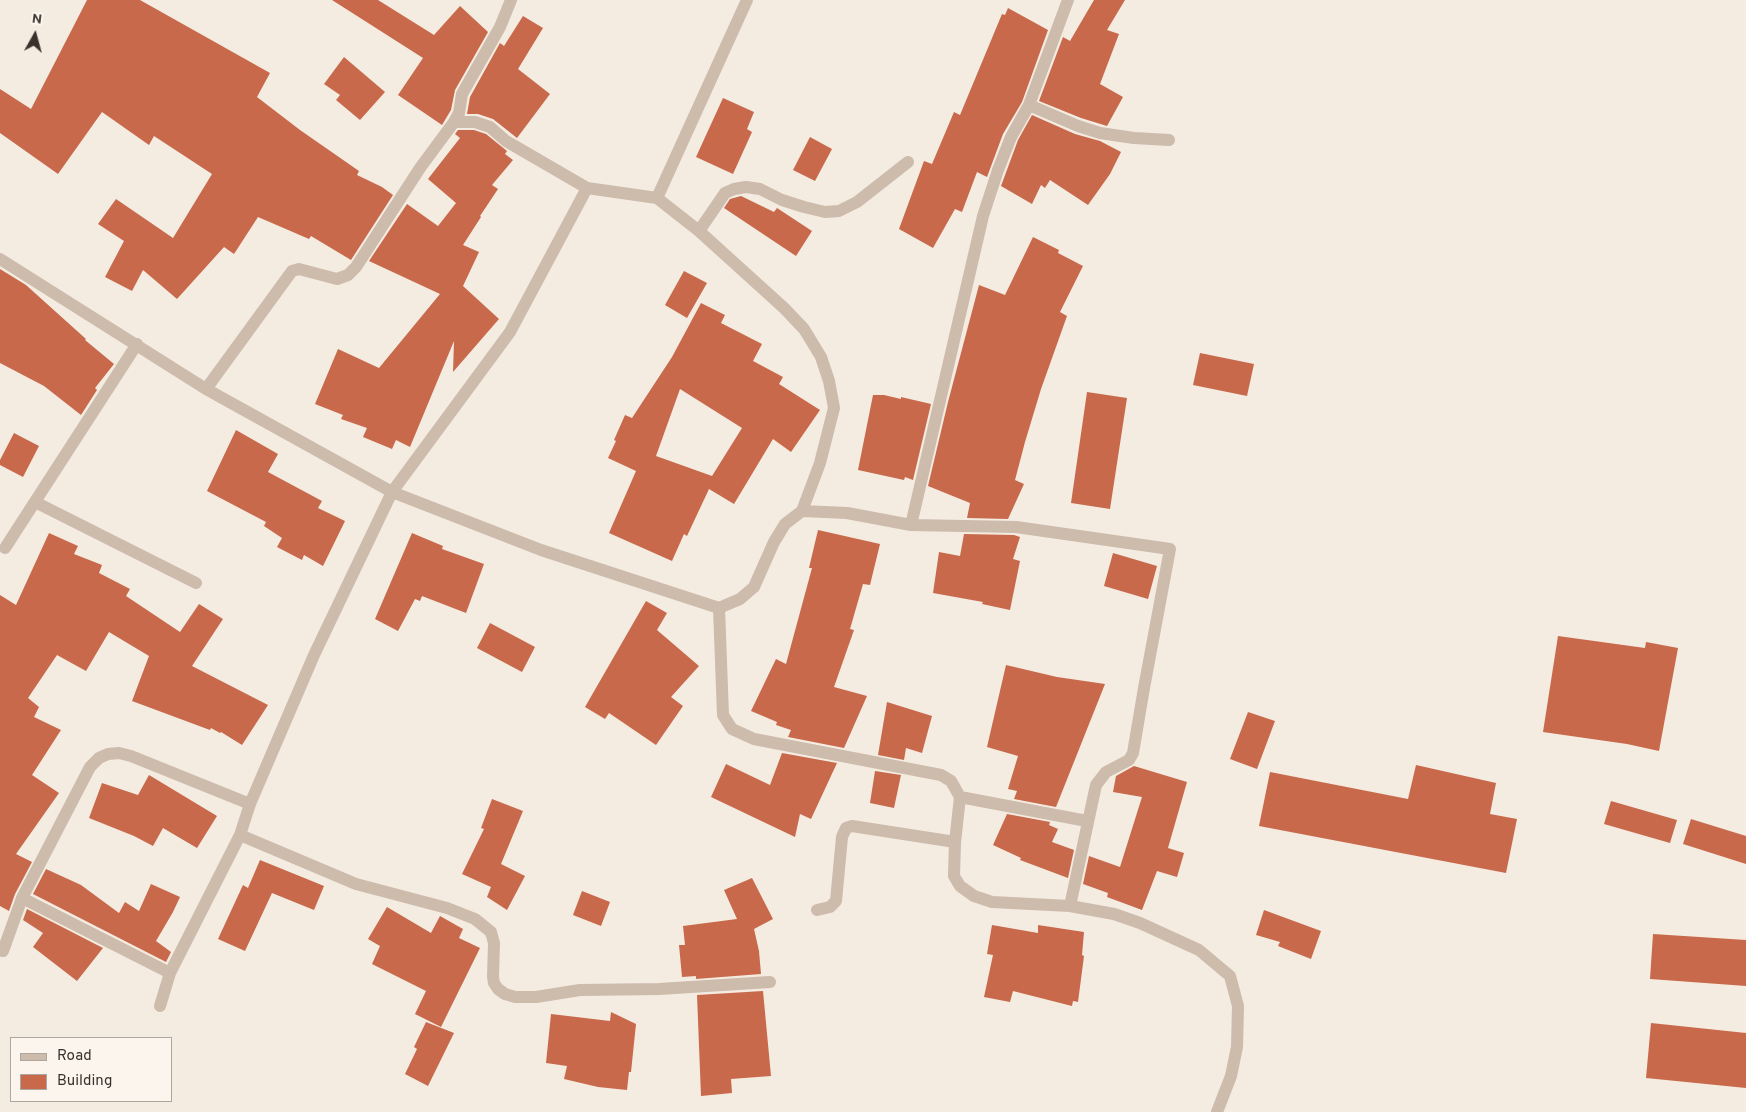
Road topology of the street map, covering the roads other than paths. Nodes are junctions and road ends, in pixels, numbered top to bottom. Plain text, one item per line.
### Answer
1 (511, 0) edge
2 (747, 0) edge
3 (1068, 0) edge
4 (1029, 105) junction
5 (454, 122) junction
6 (1169, 140) dead end
7 (908, 162) dead end
8 (587, 188) junction
9 (658, 198) junction
10 (699, 231) junction
11 (0, 259) edge
12 (137, 344) junction
13 (206, 389) junction
14 (392, 492) junction
15 (35, 502) junction
16 (802, 511) junction
17 (911, 525) junction
18 (5, 548) dead end
19 (196, 582) dead end
20 (719, 608) junction
21 (960, 797) junction
22 (250, 804) junction
23 (1087, 821) junction
24 (240, 835) junction
25 (955, 842) junction
26 (22, 898) junction
27 (1070, 906) junction
28 (817, 910) dead end
29 (3, 950) dead end
30 (170, 973) junction
31 (770, 982) dead end
32 (160, 1006) dead end
33 (1217, 1112) edge

1 - 5 street
2 - 9 street
3 - 4 street
4 - 6 street
4 - 17 street
5 - 8 street
5 - 13 street
7 - 10 street
8 - 9 street
8 - 14 street
9 - 10 street
10 - 16 street
11 - 12 street
12 - 13 street
12 - 15 street
13 - 14 street
14 - 20 street
14 - 22 street
15 - 18 street
15 - 19 street
16 - 17 street
16 - 20 street
17 - 23 street
20 - 21 street
21 - 23 street
21 - 25 street
22 - 24 street
22 - 26 street
23 - 27 street
24 - 30 street
24 - 31 street
25 - 27 street
25 - 28 street
26 - 29 street
26 - 30 street
27 - 33 street
30 - 32 street

